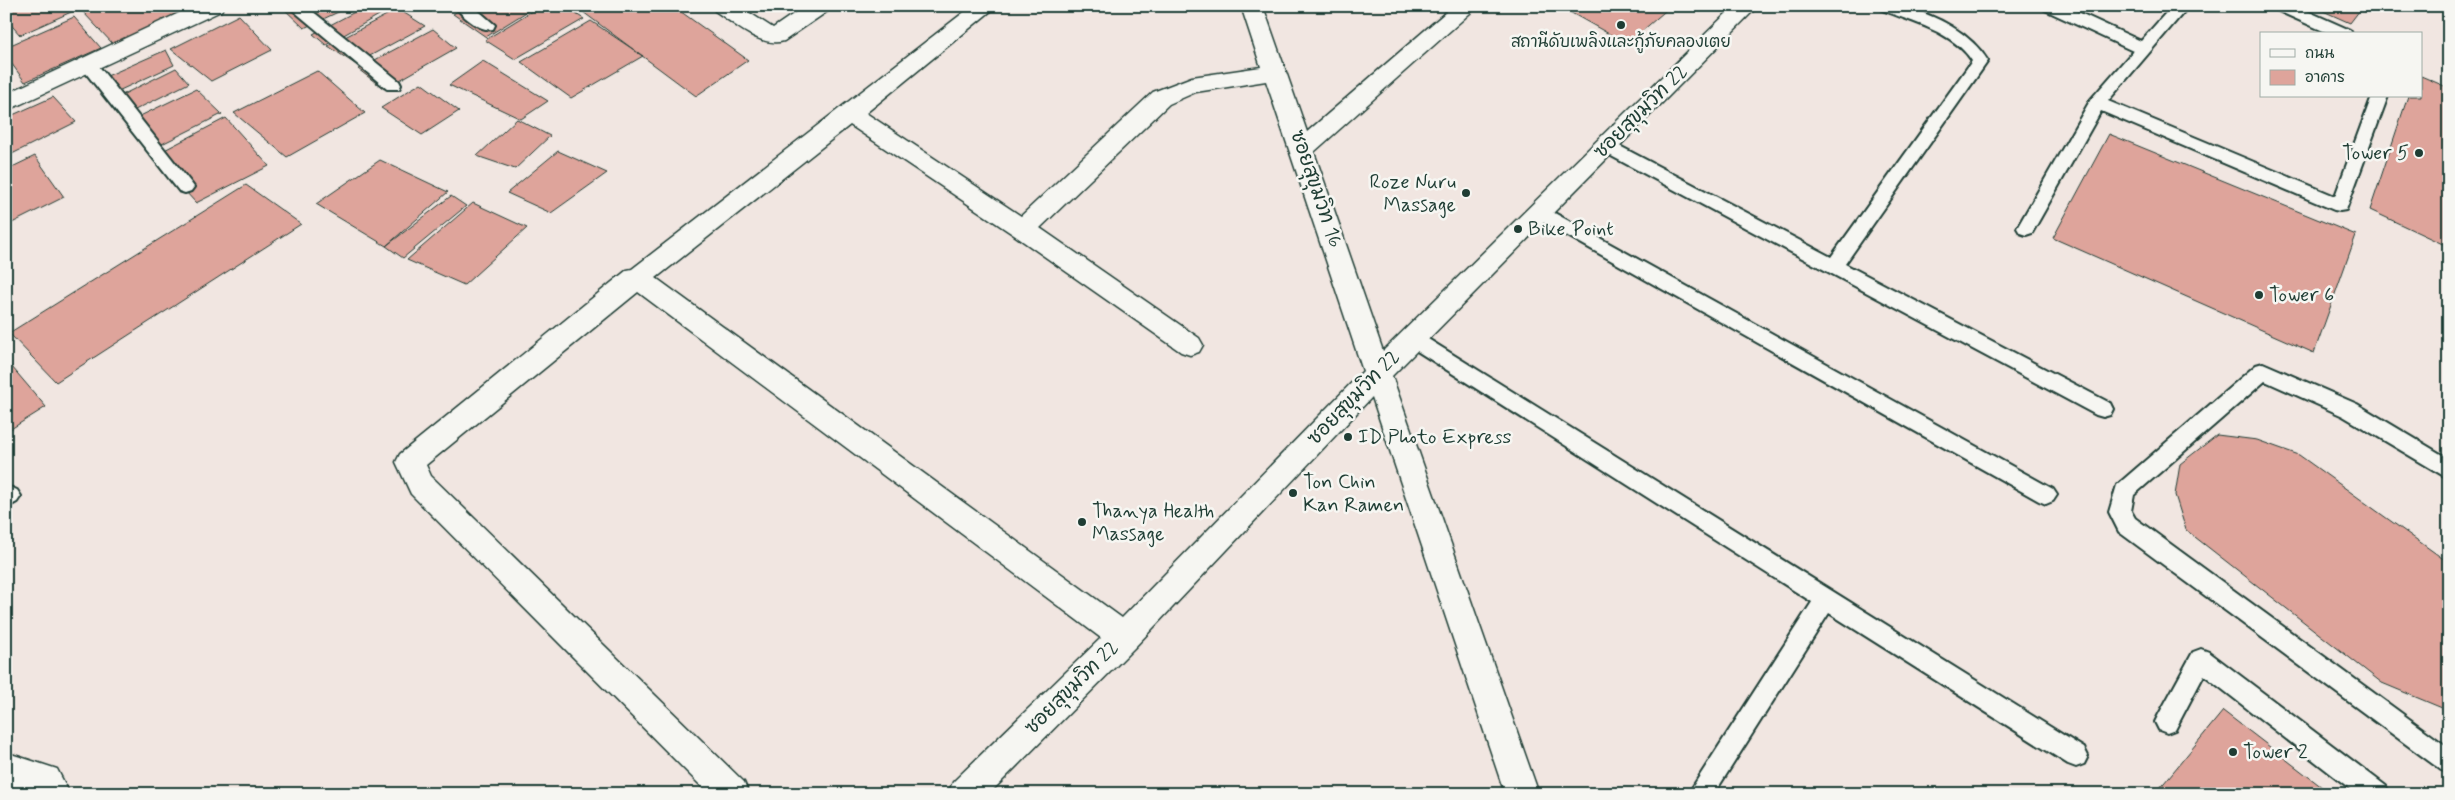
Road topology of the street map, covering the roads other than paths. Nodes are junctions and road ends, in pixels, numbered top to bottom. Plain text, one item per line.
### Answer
1 (213, 6) edge
2 (296, 6) edge
3 (463, 6) edge
4 (723, 6) edge
5 (820, 6) edge
6 (986, 6) edge
7 (1252, 6) edge
8 (1467, 6) edge
9 (1747, 6) edge
10 (1888, 6) edge
11 (2051, 6) edge
12 (2181, 6) edge
13 (2282, 6) edge
14 (487, 25) dead end
15 (2340, 32) edge
16 (2143, 49) junction
17 (88, 64) junction
18 (1275, 72) junction
19 (393, 85) dead end
20 (2379, 98) edge
21 (6, 103) edge
22 (2097, 103) junction
23 (851, 114) junction
24 (1606, 146) junction
25 (1302, 149) junction
26 (185, 187) dead end
27 (1540, 212) junction
28 (2026, 228) dead end
29 (1023, 229) junction
30 (1834, 266) junction
31 (636, 277) junction
32 (1412, 339) junction
33 (1190, 345) dead end
34 (1379, 372) junction
35 (2103, 409) dead end
36 (2449, 470) edge
37 (2046, 495) dead end
38 (1826, 599) junction
39 (1124, 637) junction
40 (2168, 722) dead end
41 (2076, 756) dead end
42 (2449, 762) edge
43 (6, 771) edge
44 (53, 794) edge
45 (732, 794) edge
46 (965, 794) edge
47 (1522, 794) edge
48 (1700, 794) edge
49 (2378, 794) edge

1 - 17 street
2 - 19 lane
3 - 14 lane
4 - 5 street
6 - 23 street
7 - 18 street, ซอยสุขุมวิท 16
8 - 25 street
9 - 24 street, ซอยสุขุมวิท 22
10 - 30 lane
11 - 16 lane
12 - 16 lane
13 - 15 lane
16 - 22 lane
17 - 21 street
17 - 26 lane
18 - 25 street, ซอยสุขุมวิท 16
18 - 29 street
20 - 22 lane
22 - 28 lane
23 - 29 street
23 - 31 street
24 - 27 street, ซอยสุขุมวิท 22
24 - 30 lane
25 - 34 street, ซอยสุขุมวิท 16
27 - 32 street, ซอยสุขุมวิท 22
27 - 37 lane
29 - 33 street
30 - 35 lane
31 - 39 street
31 - 45 street
32 - 34 street, ซอยสุขุมวิท 22
32 - 38 lane
34 - 39 street, ซอยสุขุมวิท 22
34 - 47 street, ซอยสุขุมวิท 16
36 - 42 lane
38 - 41 lane
38 - 48 lane
39 - 46 street, ซอยสุขุมวิท 22
40 - 49 lane
43 - 44 street

